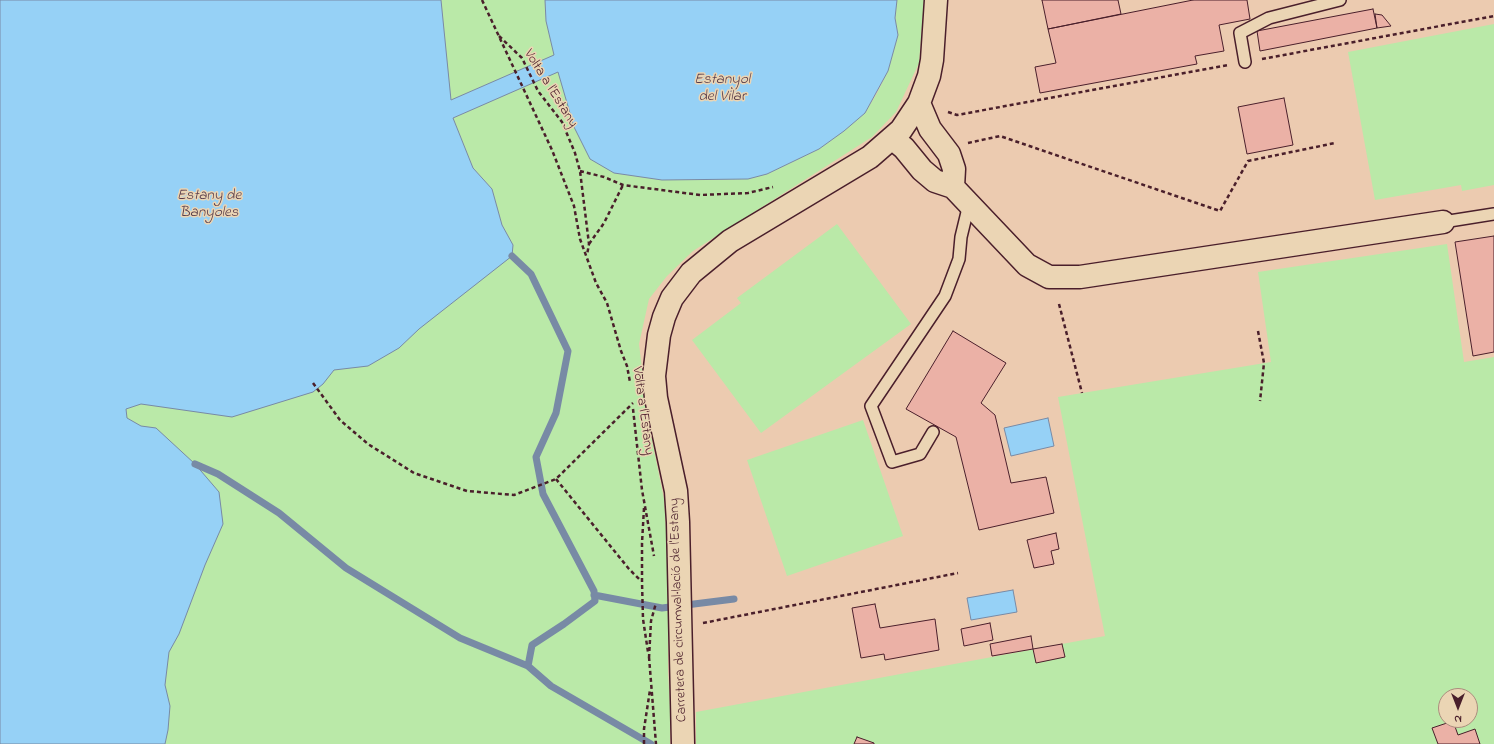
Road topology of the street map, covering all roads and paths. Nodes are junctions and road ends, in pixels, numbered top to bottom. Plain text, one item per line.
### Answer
1 (482, 0) edge
2 (936, 0) edge
3 (1340, 0) edge
4 (1494, 16) edge
5 (497, 34) junction
6 (1245, 62) junction
7 (919, 103) junction
8 (893, 138) junction
9 (1335, 143) dead end
10 (965, 144) dead end
11 (580, 171) junction
12 (623, 185) junction
13 (778, 185) dead end
14 (953, 187) junction
15 (970, 204) junction
16 (1494, 214) edge
17 (1443, 222) joint
18 (589, 244) junction
19 (587, 256) junction
20 (1060, 304) dead end
21 (1258, 331) dead end
22 (313, 383) dead end
23 (630, 388) dead end
24 (1082, 393) dead end
25 (632, 396) dead end
26 (1260, 401) dead end
27 (633, 403) junction
28 (933, 432) dead end
29 (556, 478) junction
30 (644, 503) junction
31 (654, 561) dead end
32 (958, 573) dead end
33 (642, 582) junction
34 (656, 601) dead end
35 (680, 625) junction
36 (649, 658) junction
37 (651, 686) junction
38 (644, 744) edge
39 (656, 744) edge
40 (683, 744) edge

1 - 5 path, Volta a l'Estany
2 - 7 street, Carretera de circumval·lació de l'Estany
3 - 6 lane
4 - 6 path
5 - 11 path, Volta a l'Estany
5 - 19 path, Volta a l'Estany
6 - 7 path
7 - 8 street, Carretera de circumval·lació de l'Estany
7 - 14 street
8 - 14 street
8 - 35 street, Carretera de circumval·lació de l'Estany
9 - 10 path
11 - 12 path
11 - 18 path, Volta a l'Estany
12 - 13 path
12 - 18 path
14 - 15 street
15 - 17 street
15 - 28 lane
16 - 17 lane
18 - 19 path, Volta a l'Estany
19 - 23 path, Volta a l'Estany
20 - 24 path
21 - 26 path
22 - 29 path
25 - 27 path, Volta a l'Estany
27 - 29 path
27 - 30 path, Volta a l'Estany
29 - 33 path
30 - 31 path, Volta a l'Estany
30 - 33 path, Volta a l'Estany
32 - 35 path
33 - 36 path, Volta a l'Estany
34 - 36 path, Volta a l'Estany
35 - 40 street, Carretera de circumval·lació de l'Estany
36 - 37 path, Volta a l'Estany
37 - 38 path, Volta a l'Estany
37 - 39 path, Volta a l'Estany

